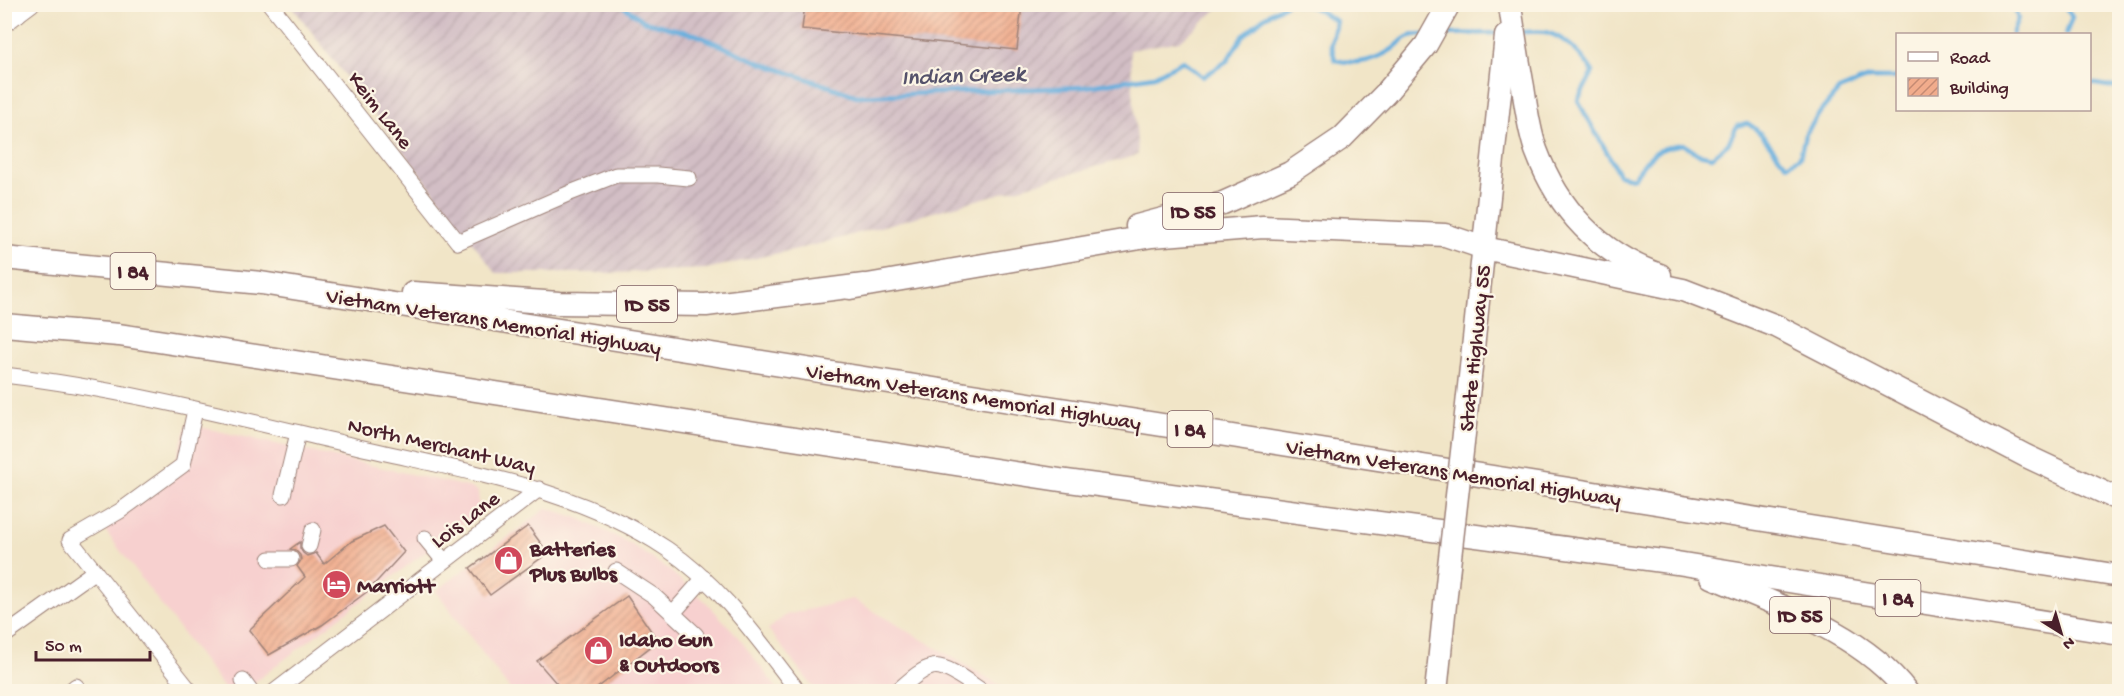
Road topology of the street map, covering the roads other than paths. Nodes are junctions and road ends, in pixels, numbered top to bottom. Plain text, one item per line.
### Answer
1 (32, 4) edge
2 (270, 4) edge
3 (1449, 4) edge
4 (1510, 5) edge
5 (4, 6) edge
6 (18, 15) junction
7 (4, 25) edge
8 (689, 178) dead end
9 (1484, 248) junction
10 (4, 258) edge
11 (261, 283) junction
12 (850, 288) junction
13 (4, 325) edge
14 (4, 375) edge
15 (195, 410) junction
16 (1946, 414) junction
17 (298, 433) junction
18 (539, 489) junction
19 (283, 495) dead end
20 (2120, 500) edge
21 (313, 530) dead end
22 (425, 538) dead end
23 (309, 546) dead end
24 (270, 559) dead end
25 (291, 559) dead end
26 (444, 561) junction
27 (1677, 563) junction
28 (95, 571) junction
29 (616, 571) dead end
30 (2120, 576) edge
31 (704, 578) junction
32 (673, 614) junction
33 (2120, 633) edge
34 (696, 635) dead end
35 (4, 636) edge
36 (69, 692) edge
37 (81, 692) edge
38 (191, 692) edge
39 (274, 692) edge
40 (799, 692) edge
41 (896, 692) edge
42 (983, 692) edge
43 (1436, 692) edge
44 (1907, 692) edge

1 - 6 street
2 - 8 street, Keim Lane
3 - 12 highway, ID 55
4 - 9 highway, State Highway 55
4 - 16 highway
5 - 6 street
6 - 7 street
9 - 12 highway
9 - 16 highway
9 - 43 highway, State Highway 55, bridge
10 - 11 highway, Vietnam Veterans Memorial Highway / I 84
11 - 12 highway, ID 55
11 - 30 highway, Vietnam Veterans Memorial Highway / I 84
13 - 27 highway, I 84
14 - 15 street, North Merchant Way
15 - 17 street, North Merchant Way
15 - 28 street
16 - 20 highway
17 - 18 street, North Merchant Way
17 - 19 street
18 - 26 street, Lois Lane
18 - 31 street, North Merchant Way
21 - 23 street
22 - 26 street
24 - 25 street
26 - 39 street, Lois Lane
27 - 33 highway, I 84
27 - 44 highway, ID 55
28 - 35 street
28 - 38 street
29 - 32 street
31 - 32 street
31 - 40 street, North Merchant Way
32 - 34 street
36 - 37 street
41 - 42 street

